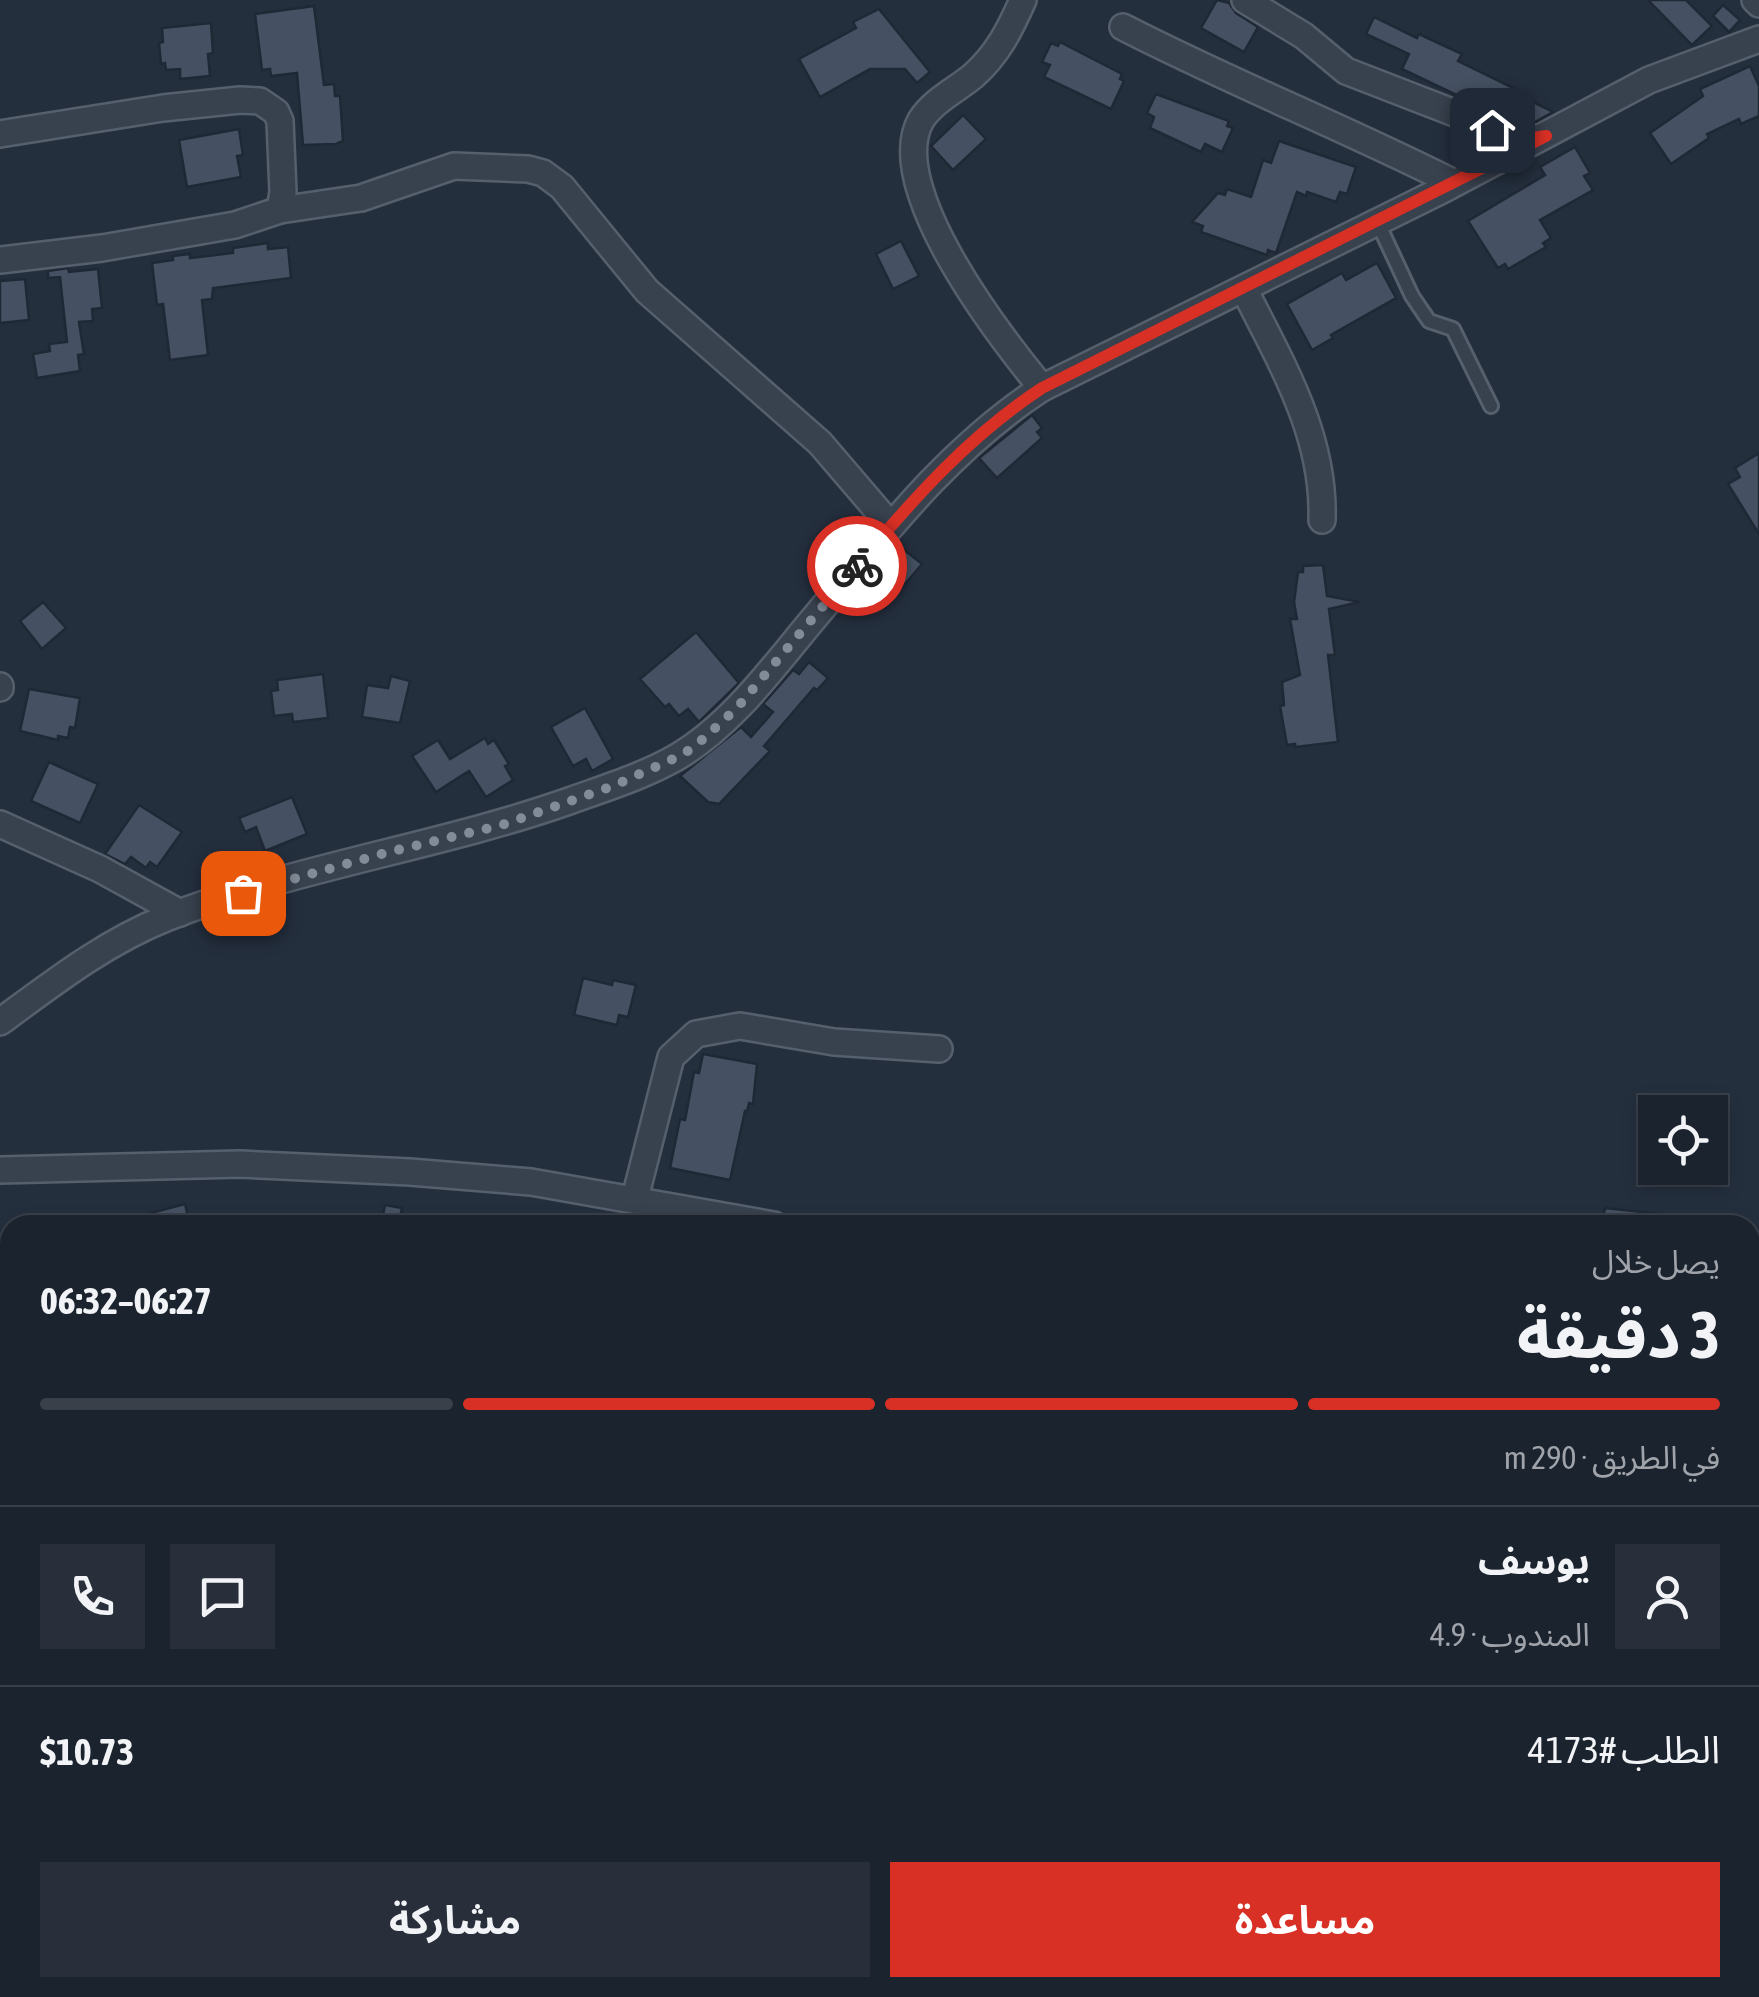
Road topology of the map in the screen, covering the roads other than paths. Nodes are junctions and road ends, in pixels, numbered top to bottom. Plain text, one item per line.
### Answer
1 (1023, 0) edge
2 (1245, 0) edge
3 (1123, 27) dead end
4 (1759, 39) edge
5 (0, 134) edge
6 (1546, 136) junction
7 (1454, 183) junction
8 (280, 210) junction
9 (1377, 221) junction
10 (0, 260) edge
11 (1244, 289) junction
12 (1042, 388) junction
13 (1491, 406) dead end
14 (1322, 520) dead end
15 (891, 526) junction
16 (0, 824) edge
17 (180, 913) junction
18 (0, 1022) edge
19 (940, 1048) dead end
20 (0, 1170) edge
21 (636, 1198) junction
22 (723, 1215) edge

1 - 12 street
2 - 6 street
3 - 7 street
4 - 6 street
5 - 8 street
6 - 7 street
7 - 9 street
8 - 10 street
8 - 15 street
9 - 11 street
9 - 13 lane
11 - 12 street
11 - 14 street
12 - 15 street
15 - 17 street
16 - 17 street
17 - 18 street
19 - 21 street
20 - 21 street
21 - 22 street

